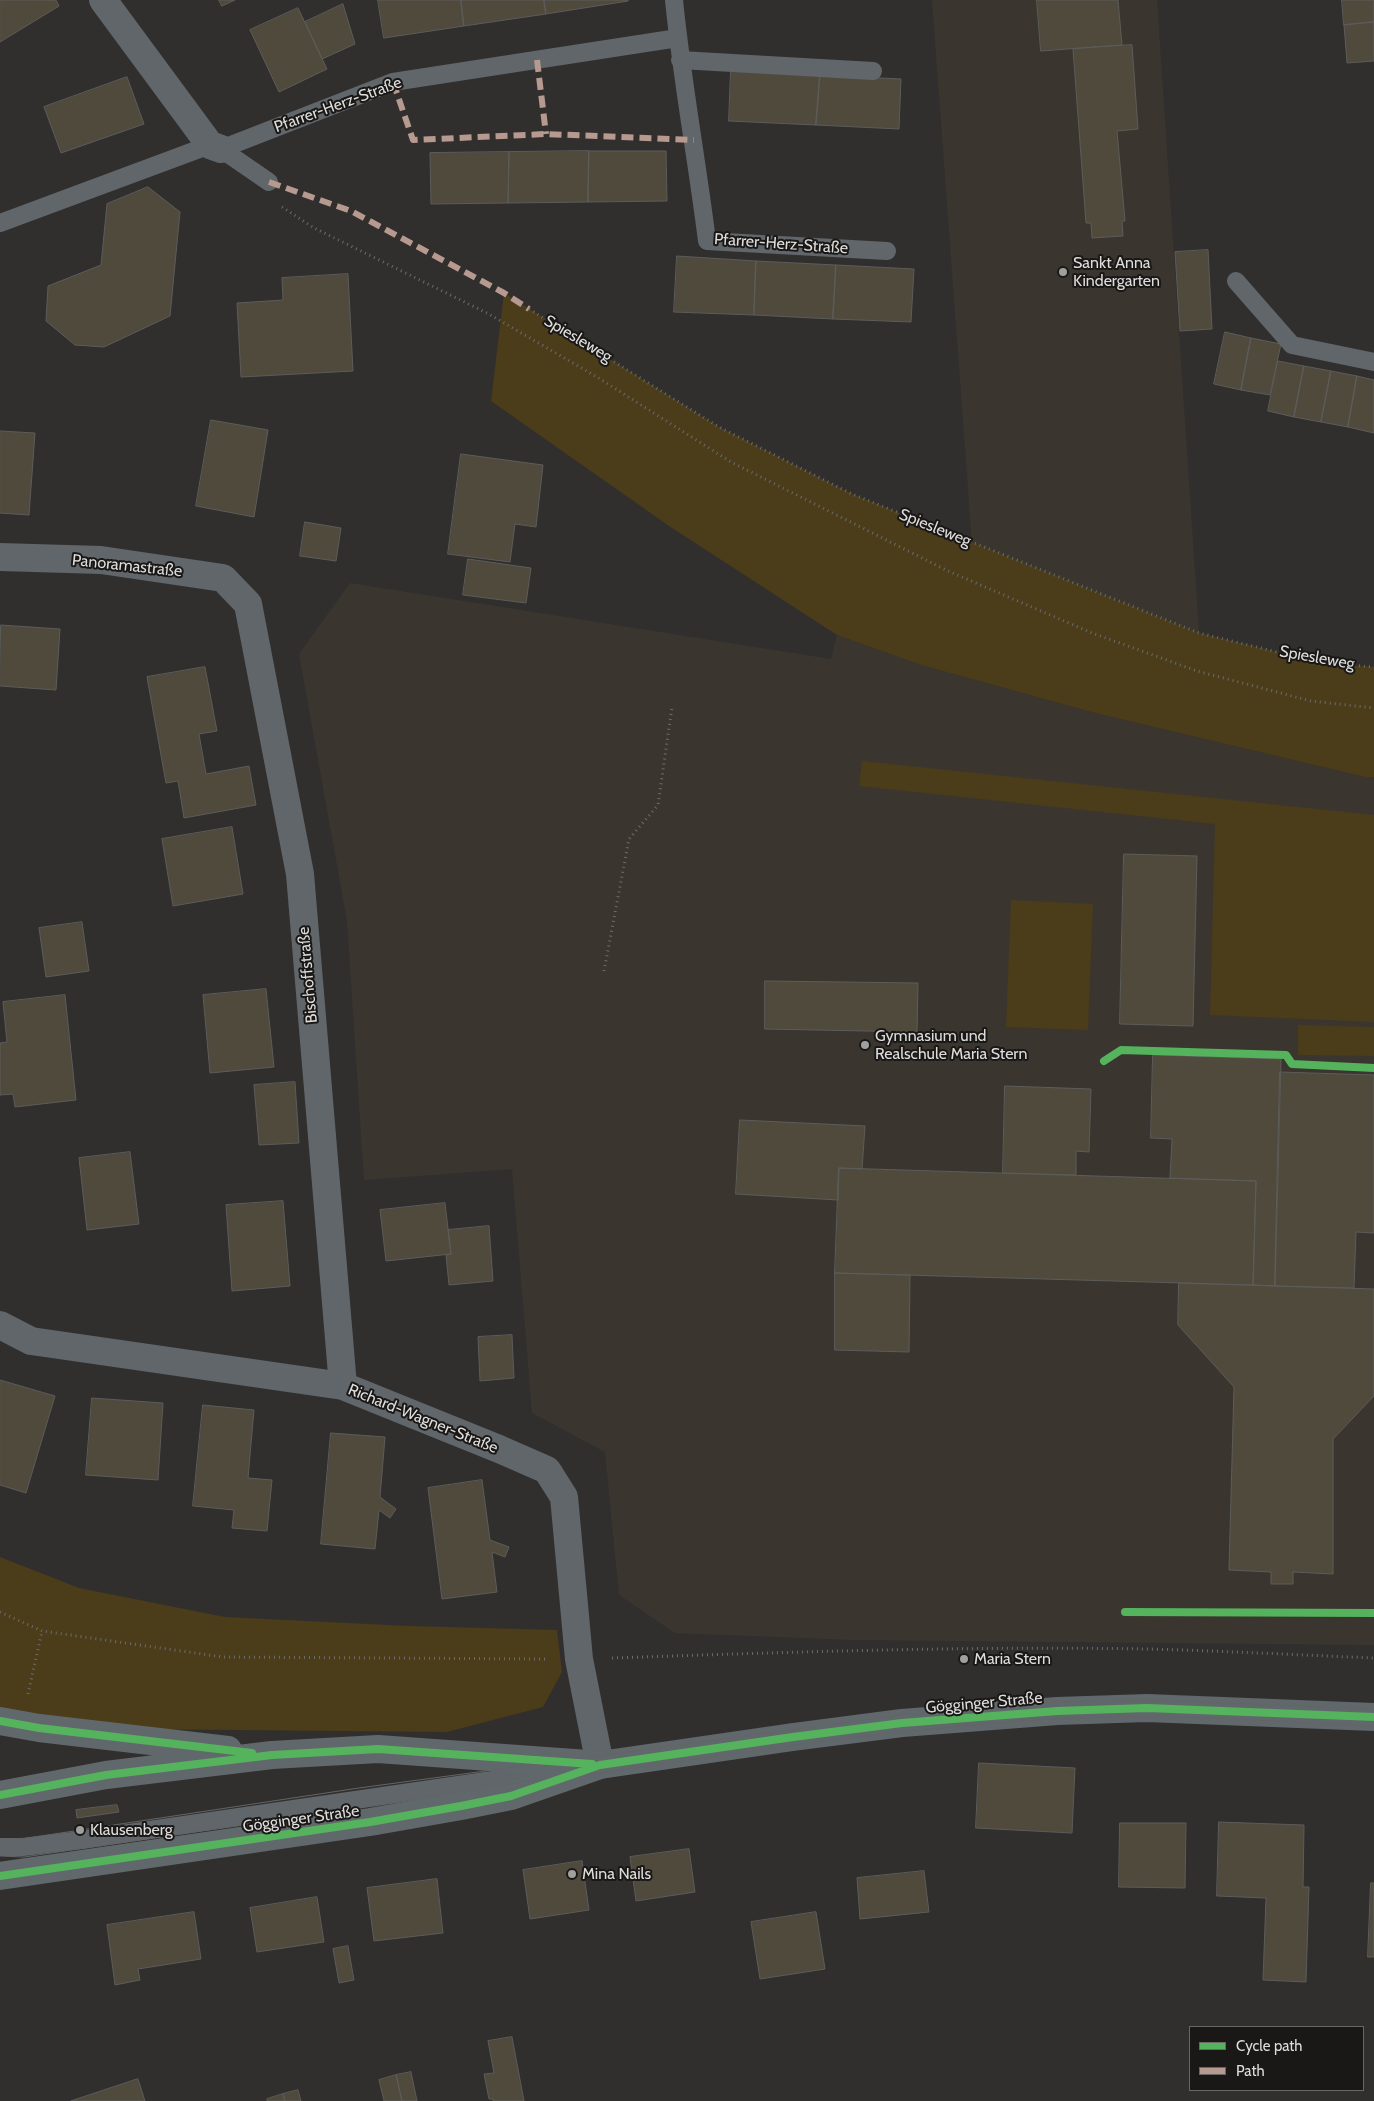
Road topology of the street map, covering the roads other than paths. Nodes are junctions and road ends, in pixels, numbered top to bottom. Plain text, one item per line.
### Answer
1 (103, 0) edge
2 (674, 0) edge
3 (678, 38) junction
4 (680, 60) junction
5 (873, 71) dead end
6 (215, 147) junction
7 (269, 182) road end
8 (0, 223) edge
9 (887, 251) dead end
10 (1236, 281) dead end
11 (1374, 362) edge
12 (0, 557) edge
13 (224, 578) joint
14 (0, 1325) edge
15 (343, 1386) junction
16 (1374, 1717) edge
17 (10, 1723) edge
18 (272, 1755) junction
19 (600, 1765) junction
20 (0, 1794) edge
21 (0, 1847) edge
22 (0, 1876) edge

1 - 6 street
2 - 3 lane, Pfarrer-Herz-Straße
3 - 4 lane, Pfarrer-Herz-Straße
3 - 6 lane, Pfarrer-Herz-Straße
4 - 5 lane
4 - 9 lane, Pfarrer-Herz-Straße
6 - 7 lane
6 - 8 lane, Pfarrer-Herz-Straße
10 - 11 lane
12 - 13 street, Panoramastraße
13 - 15 street, Bischoffstraße
14 - 15 street, Richard-Wagner-Straße
15 - 19 street, Richard-Wagner-Straße
16 - 19 main road, Gögginger Straße
17 - 18 main road
18 - 19 main road, Gögginger Straße
18 - 20 main road, Gögginger Straße
19 - 21 lane
19 - 22 main road, Gögginger Straße

